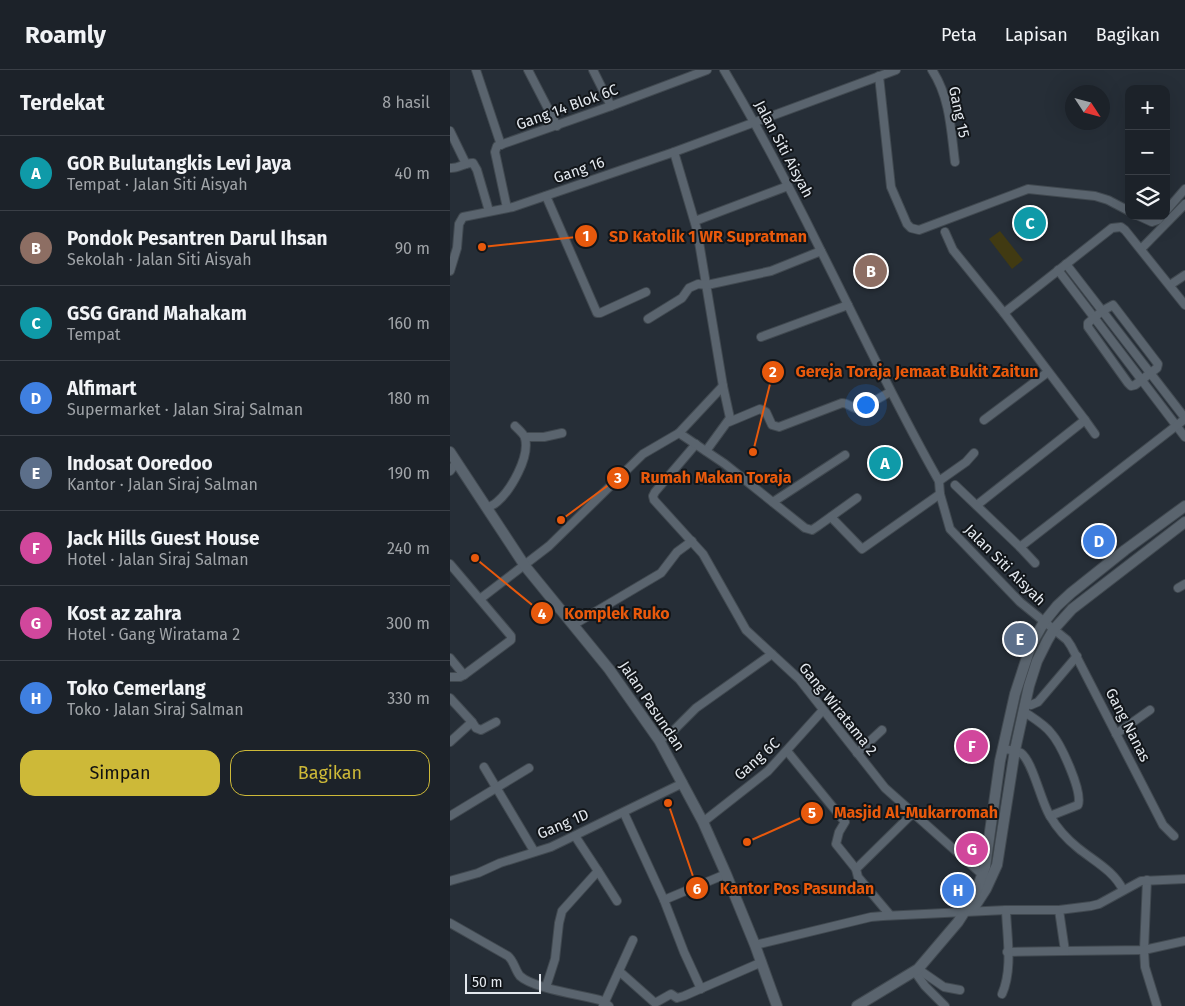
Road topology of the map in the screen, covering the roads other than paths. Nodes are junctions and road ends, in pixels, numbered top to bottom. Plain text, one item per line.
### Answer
1 (476, 70) edge
2 (528, 70) edge
3 (594, 70) edge
4 (707, 70) edge
5 (724, 70) edge
6 (892, 70) edge
7 (932, 70) edge
8 (879, 76) junction
9 (611, 106) junction
10 (754, 122) junction
11 (557, 126) junction
12 (450, 130) edge
13 (501, 145) junction
14 (674, 152) junction
15 (955, 162) dead end
16 (466, 164) junction
17 (450, 168) edge
18 (788, 186) junction
19 (1185, 189) edge
20 (546, 196) junction
21 (1185, 204) edge
22 (1170, 206) edge
23 (507, 208) junction
24 (1125, 208) edge
25 (488, 211) junction
26 (695, 221) junction
27 (945, 232) dead end
28 (1141, 249) junction
29 (822, 251) junction
30 (1066, 264) junction
31 (1058, 270) junction
32 (450, 271) edge
33 (1185, 275) edge
34 (707, 285) junction
35 (1170, 286) junction
36 (646, 292) dead end
37 (848, 305) junction
38 (1185, 305) edge
39 (1102, 311) junction
40 (1004, 313) junction
41 (1094, 317) junction
42 (648, 319) dead end
43 (761, 337) dead end
44 (1130, 348) junction
45 (1123, 354) junction
46 (1048, 372) junction
47 (1151, 373) junction
48 (1142, 380) junction
49 (723, 386) junction
50 (890, 392) junction
51 (1185, 419) edge
52 (984, 420) dead end
53 (1085, 420) junction
54 (729, 422) junction
55 (515, 426) dead end
56 (1176, 426) junction
57 (562, 433) dead end
58 (679, 433) junction
59 (1095, 434) dead end
60 (1185, 437) edge
61 (525, 438) junction
62 (696, 444) junction
63 (706, 450) junction
64 (450, 452) edge
65 (974, 453) dead end
66 (845, 454) dead end
67 (453, 467) edge
68 (940, 481) junction
69 (955, 485) dead end
70 (940, 494) junction
71 (857, 498) dead end
72 (773, 502) junction
73 (978, 505) junction
74 (1185, 506) edge
75 (487, 508) junction
76 (831, 517) junction
77 (1185, 522) edge
78 (692, 541) junction
79 (1020, 547) junction
80 (1035, 563) dead end
81 (450, 564) edge
82 (525, 566) junction
83 (480, 599) junction
84 (1044, 622) junction
85 (572, 625) junction
86 (1054, 630) junction
87 (772, 654) junction
88 (1078, 656) junction
89 (450, 658) edge
90 (464, 675) junction
91 (450, 677) edge
92 (450, 698) edge
93 (1024, 708) junction
94 (824, 710) junction
95 (1150, 710) dead end
96 (472, 722) junction
97 (496, 722) dead end
98 (882, 730) dead end
99 (1116, 734) junction
100 (658, 740) junction
101 (450, 742) edge
102 (1002, 749) junction
103 (1015, 750) junction
104 (787, 751) junction
105 (857, 753) junction
106 (484, 767) dead end
107 (529, 768) dead end
108 (683, 784) junction
109 (496, 787) junction
110 (624, 813) junction
111 (913, 813) junction
112 (450, 816) edge
113 (1050, 816) junction
114 (703, 822) junction
115 (575, 836) junction
116 (1174, 836) dead end
117 (534, 851) junction
118 (856, 870) junction
119 (598, 871) junction
120 (726, 874) junction
121 (987, 879) junction
122 (1185, 879) edge
123 (1147, 880) junction
124 (450, 881) edge
125 (1123, 890) junction
126 (664, 900) junction
127 (617, 902) dead end
128 (1006, 910) junction
129 (1059, 910) junction
130 (968, 911) junction
131 (890, 915) junction
132 (450, 923) edge
133 (633, 940) dead end
134 (1185, 941) edge
135 (755, 945) junction
136 (1144, 950) junction
137 (1065, 951) junction
138 (1007, 952) junction
139 (762, 962) junction
140 (917, 970) junction
141 (619, 971) junction
142 (546, 987) junction
143 (700, 989) junction
144 (960, 990) dead end
145 (1002, 994) dead end
146 (606, 1005) edge
147 (777, 1006) edge
148 (857, 1006) edge
149 (945, 1006) edge
150 (1157, 1006) edge

1 - 13 street
2 - 11 street
3 - 9 street
4 - 9 street, Gang 14 Blok 6C
5 - 10 street, Jalan Siti Aisyah
6 - 8 street
7 - 15 street, Gang 15
8 - 10 street
8 - 24 street
9 - 11 street, Gang 14 Blok 6C
10 - 14 street, Gang 16
10 - 18 street, Jalan Siti Aisyah
11 - 13 street, Gang 14 Blok 6C
12 - 16 street
13 - 23 street, Gang 14 Blok 6C
14 - 20 street, Gang 16
14 - 26 street
16 - 17 street
16 - 25 street
18 - 26 street
18 - 29 street, Jalan Siti Aisyah
19 - 22 street
20 - 23 street, Gang 16
20 - 36 street
21 - 28 street
23 - 25 street, Gang 16
25 - 32 street, Gang 16
26 - 34 street
27 - 40 street
28 - 30 street
28 - 35 street
29 - 34 street
29 - 37 street, Jalan Siti Aisyah
30 - 31 street
30 - 39 street
31 - 40 street
31 - 41 street
33 - 35 street
34 - 42 street
34 - 49 street
35 - 38 street
37 - 43 street
37 - 50 street, Jalan Siti Aisyah
39 - 41 street
39 - 44 street
39 - 47 street
40 - 46 street
41 - 45 street
41 - 48 street
44 - 45 street
44 - 47 street
45 - 48 street
46 - 52 street
46 - 53 street
47 - 48 street
47 - 51 street
48 - 56 street
49 - 54 street
49 - 58 street
50 - 54 street
50 - 68 street, Jalan Siti Aisyah
51 - 56 street
53 - 59 street
53 - 73 street
54 - 63 street
55 - 61 street
56 - 60 street
56 - 79 street
57 - 61 street
58 - 62 street
58 - 82 street
61 - 75 street
62 - 63 street
62 - 78 street, Gang Wiratama 2
63 - 72 street
64 - 67 street, Jalan Pasundan
65 - 68 street
66 - 72 street
67 - 75 street, Jalan Pasundan
68 - 70 street, Jalan Siti Aisyah
69 - 73 street
70 - 76 street
70 - 84 street, Jalan Siti Aisyah
71 - 76 street
72 - 76 street
73 - 79 street
74 - 84 street
75 - 82 street, Jalan Pasundan
77 - 86 street
78 - 85 street
78 - 87 street, Gang Wiratama 2
79 - 80 street
81 - 83 street
82 - 83 street
82 - 85 street, Jalan Pasundan
83 - 90 street
84 - 86 street, Jalan Siti Aisyah
84 - 102 street
85 - 100 street, Jalan Pasundan
86 - 88 street, Gang Nanas
86 - 93 street
87 - 94 street, Gang Wiratama 2
87 - 100 street
88 - 93 street
88 - 99 street, Gang Nanas
89 - 90 street
90 - 91 street
92 - 96 street
93 - 103 street
93 - 113 street
94 - 104 street, Gang 6C
94 - 105 street, Gang Wiratama 2
95 - 99 street
96 - 97 street
96 - 101 street
98 - 105 street
99 - 116 street, Gang Nanas
100 - 108 street, Jalan Pasundan
102 - 103 street
102 - 121 street
103 - 113 street
103 - 121 street
104 - 114 street, Gang 6C
104 - 118 street
105 - 111 street, Gang Wiratama 2
106 - 109 street
107 - 109 street
108 - 110 street, Gang 1D
108 - 114 street, Jalan Pasundan
109 - 112 street
109 - 117 street
110 - 115 street, Gang 1D
110 - 126 street
111 - 118 street
111 - 121 street, Gang Wiratama 2
113 - 125 street
114 - 120 street, Jalan Pasundan
115 - 117 street, Gang 1D
115 - 119 street
117 - 124 street, Gang 1D
118 - 131 street
119 - 127 street
119 - 142 street
120 - 126 street
120 - 135 street, Jalan Pasundan
121 - 130 street
122 - 123 street
123 - 125 street
123 - 136 street
125 - 129 street
126 - 143 street
128 - 129 street
128 - 130 street
128 - 138 street
129 - 137 street
130 - 131 street
130 - 140 street
131 - 135 street
132 - 142 street
133 - 141 street
134 - 136 street
135 - 139 street, Jalan Pasundan
136 - 137 street
136 - 150 street
137 - 138 street
138 - 145 street
139 - 143 street
139 - 147 street, Jalan Pasundan
140 - 144 street
140 - 148 street
140 - 149 street
141 - 143 street
141 - 146 street
142 - 146 street

